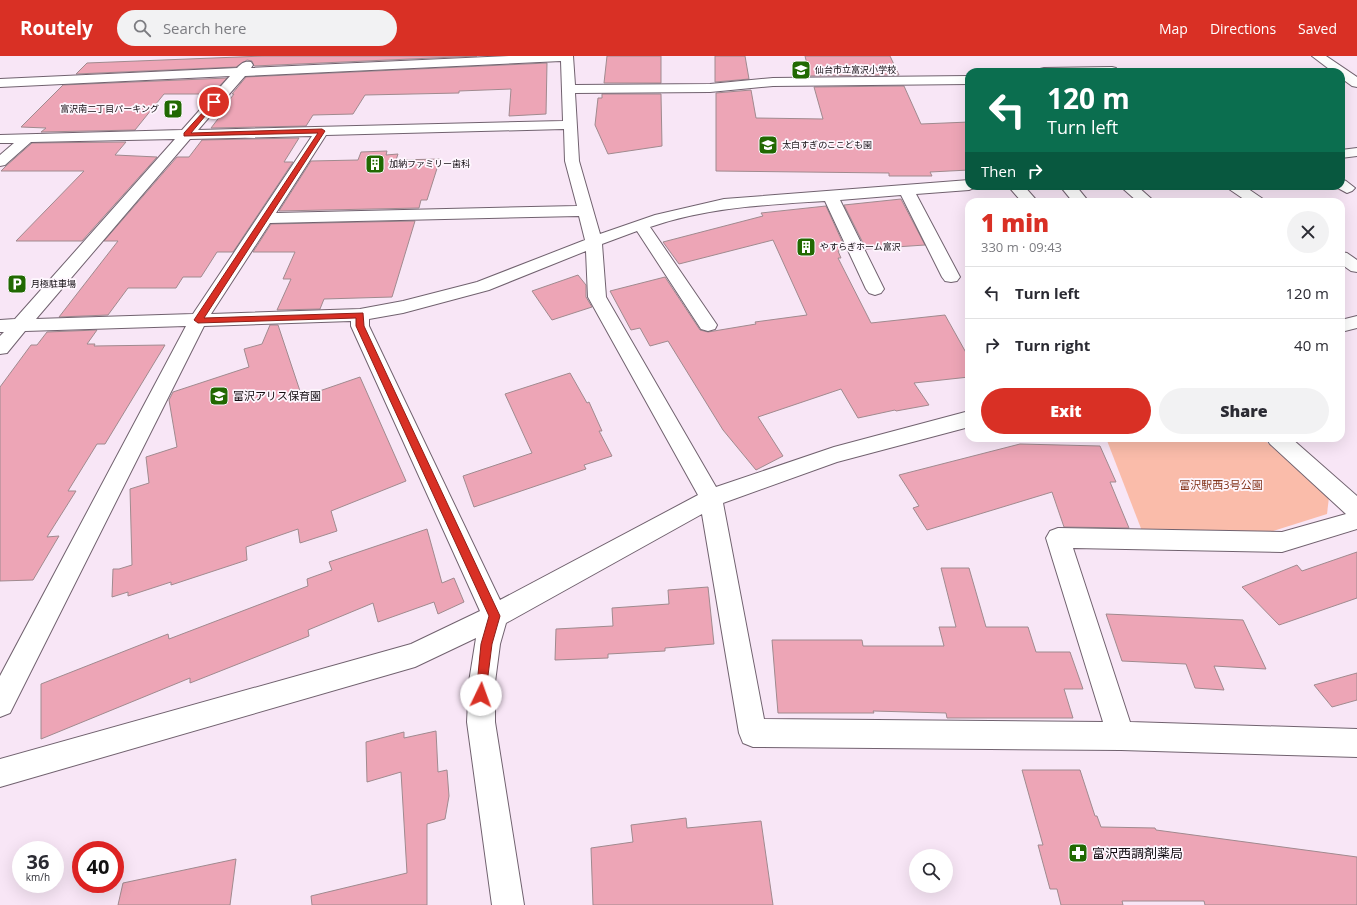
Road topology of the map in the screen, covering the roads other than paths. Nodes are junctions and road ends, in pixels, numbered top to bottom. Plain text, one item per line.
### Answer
1 (254, 56) edge
2 (567, 56) edge
3 (1318, 56) edge
4 (1102, 61) dead end
5 (1108, 68) edge
6 (1336, 68) edge
7 (1357, 70) edge
8 (241, 71) junction
9 (1345, 71) edge
10 (1345, 75) edge
11 (965, 80) edge
12 (0, 82) edge
13 (1357, 83) edge
14 (569, 89) junction
15 (570, 126) junction
16 (322, 131) junction
17 (186, 135) junction
18 (0, 139) edge
19 (27, 139) junction
20 (1357, 152) edge
21 (1345, 154) edge
22 (0, 162) edge
23 (965, 185) edge
24 (906, 190) junction
25 (1020, 190) edge
26 (1071, 190) edge
27 (1133, 190) edge
28 (1240, 190) edge
29 (831, 196) junction
30 (1026, 198) edge
31 (1078, 198) edge
32 (1142, 198) edge
33 (1252, 198) edge
34 (585, 211) junction
35 (265, 218) junction
36 (641, 225) junction
37 (594, 242) junction
38 (1345, 259) edge
39 (1357, 267) edge
40 (951, 277) dead end
41 (875, 289) dead end
42 (360, 315) junction
43 (198, 320) junction
44 (1357, 322) edge
45 (20, 325) junction
46 (708, 325) dead end
47 (1345, 325) edge
48 (0, 326) edge
49 (0, 348) edge
50 (965, 420) edge
51 (1281, 442) edge
52 (711, 498) junction
53 (1357, 510) edge
54 (1357, 520) edge
55 (495, 616) junction
56 (0, 704) edge
57 (1121, 736) junction
58 (1357, 743) edge
59 (0, 773) edge
60 (508, 905) edge

1 - 8 street
2 - 8 street
2 - 14 street
3 - 6 street
4 - 5 street
7 - 9 street
8 - 12 street
8 - 17 street
10 - 13 street
11 - 14 street
14 - 15 street
15 - 16 street
15 - 34 street
16 - 17 street
16 - 35 street
17 - 19 street
17 - 45 street
18 - 19 street
19 - 22 street
20 - 21 street
23 - 24 street
24 - 29 street
24 - 40 street
25 - 30 street
26 - 31 street
27 - 32 street
28 - 33 street
29 - 36 street
29 - 41 street
34 - 35 street
34 - 37 street
35 - 43 street
36 - 37 street
36 - 46 street
37 - 42 street
37 - 52 street
38 - 39 street
42 - 43 street
42 - 55 street
43 - 45 street
43 - 56 street
44 - 47 street
45 - 48 street
45 - 49 street
50 - 52 street
51 - 53 street
52 - 55 street
52 - 57 street
54 - 57 street
55 - 59 street
55 - 60 street
57 - 58 street

